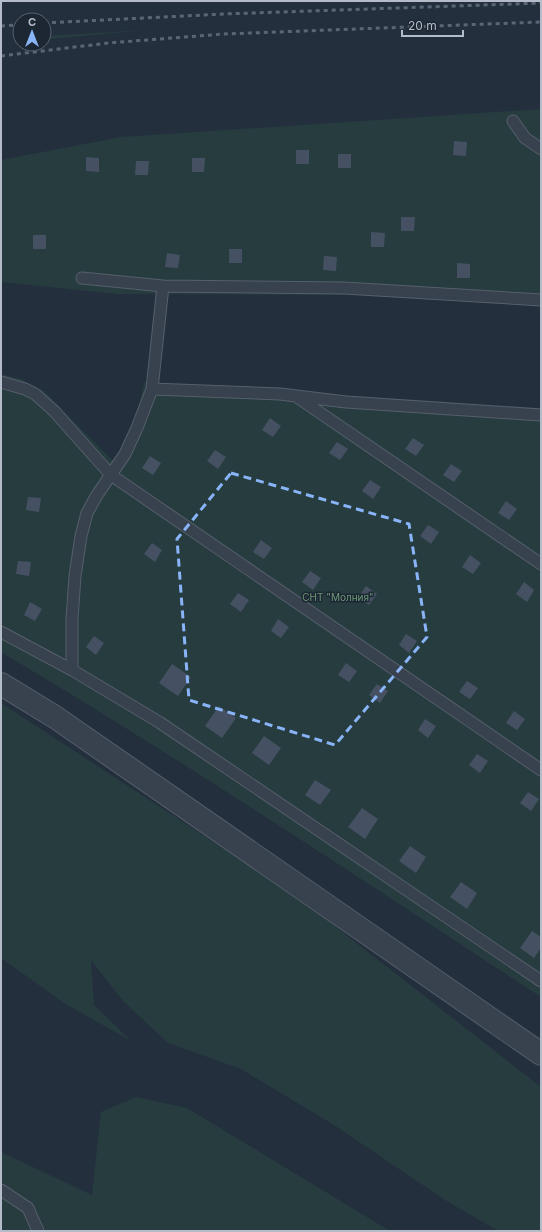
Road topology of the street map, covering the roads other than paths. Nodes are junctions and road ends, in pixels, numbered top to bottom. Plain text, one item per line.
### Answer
1 (513, 121) dead end
2 (541, 149) edge
3 (82, 278) dead end
4 (163, 286) junction
5 (541, 300) edge
6 (1, 382) edge
7 (152, 389) junction
8 (296, 395) junction
9 (541, 415) edge
10 (111, 475) junction
11 (541, 564) edge
12 (1, 632) edge
13 (72, 670) junction
14 (1, 684) edge
15 (541, 770) edge
16 (541, 981) edge
17 (541, 1054) edge
18 (1, 1190) edge
19 (38, 1231) edge

1 - 2 lane
3 - 4 lane
4 - 5 lane
4 - 7 lane
6 - 10 lane
7 - 8 lane
7 - 10 lane
8 - 9 lane
8 - 11 lane
10 - 13 lane
10 - 15 lane
12 - 13 lane
13 - 16 lane
14 - 17 street
18 - 19 lane

